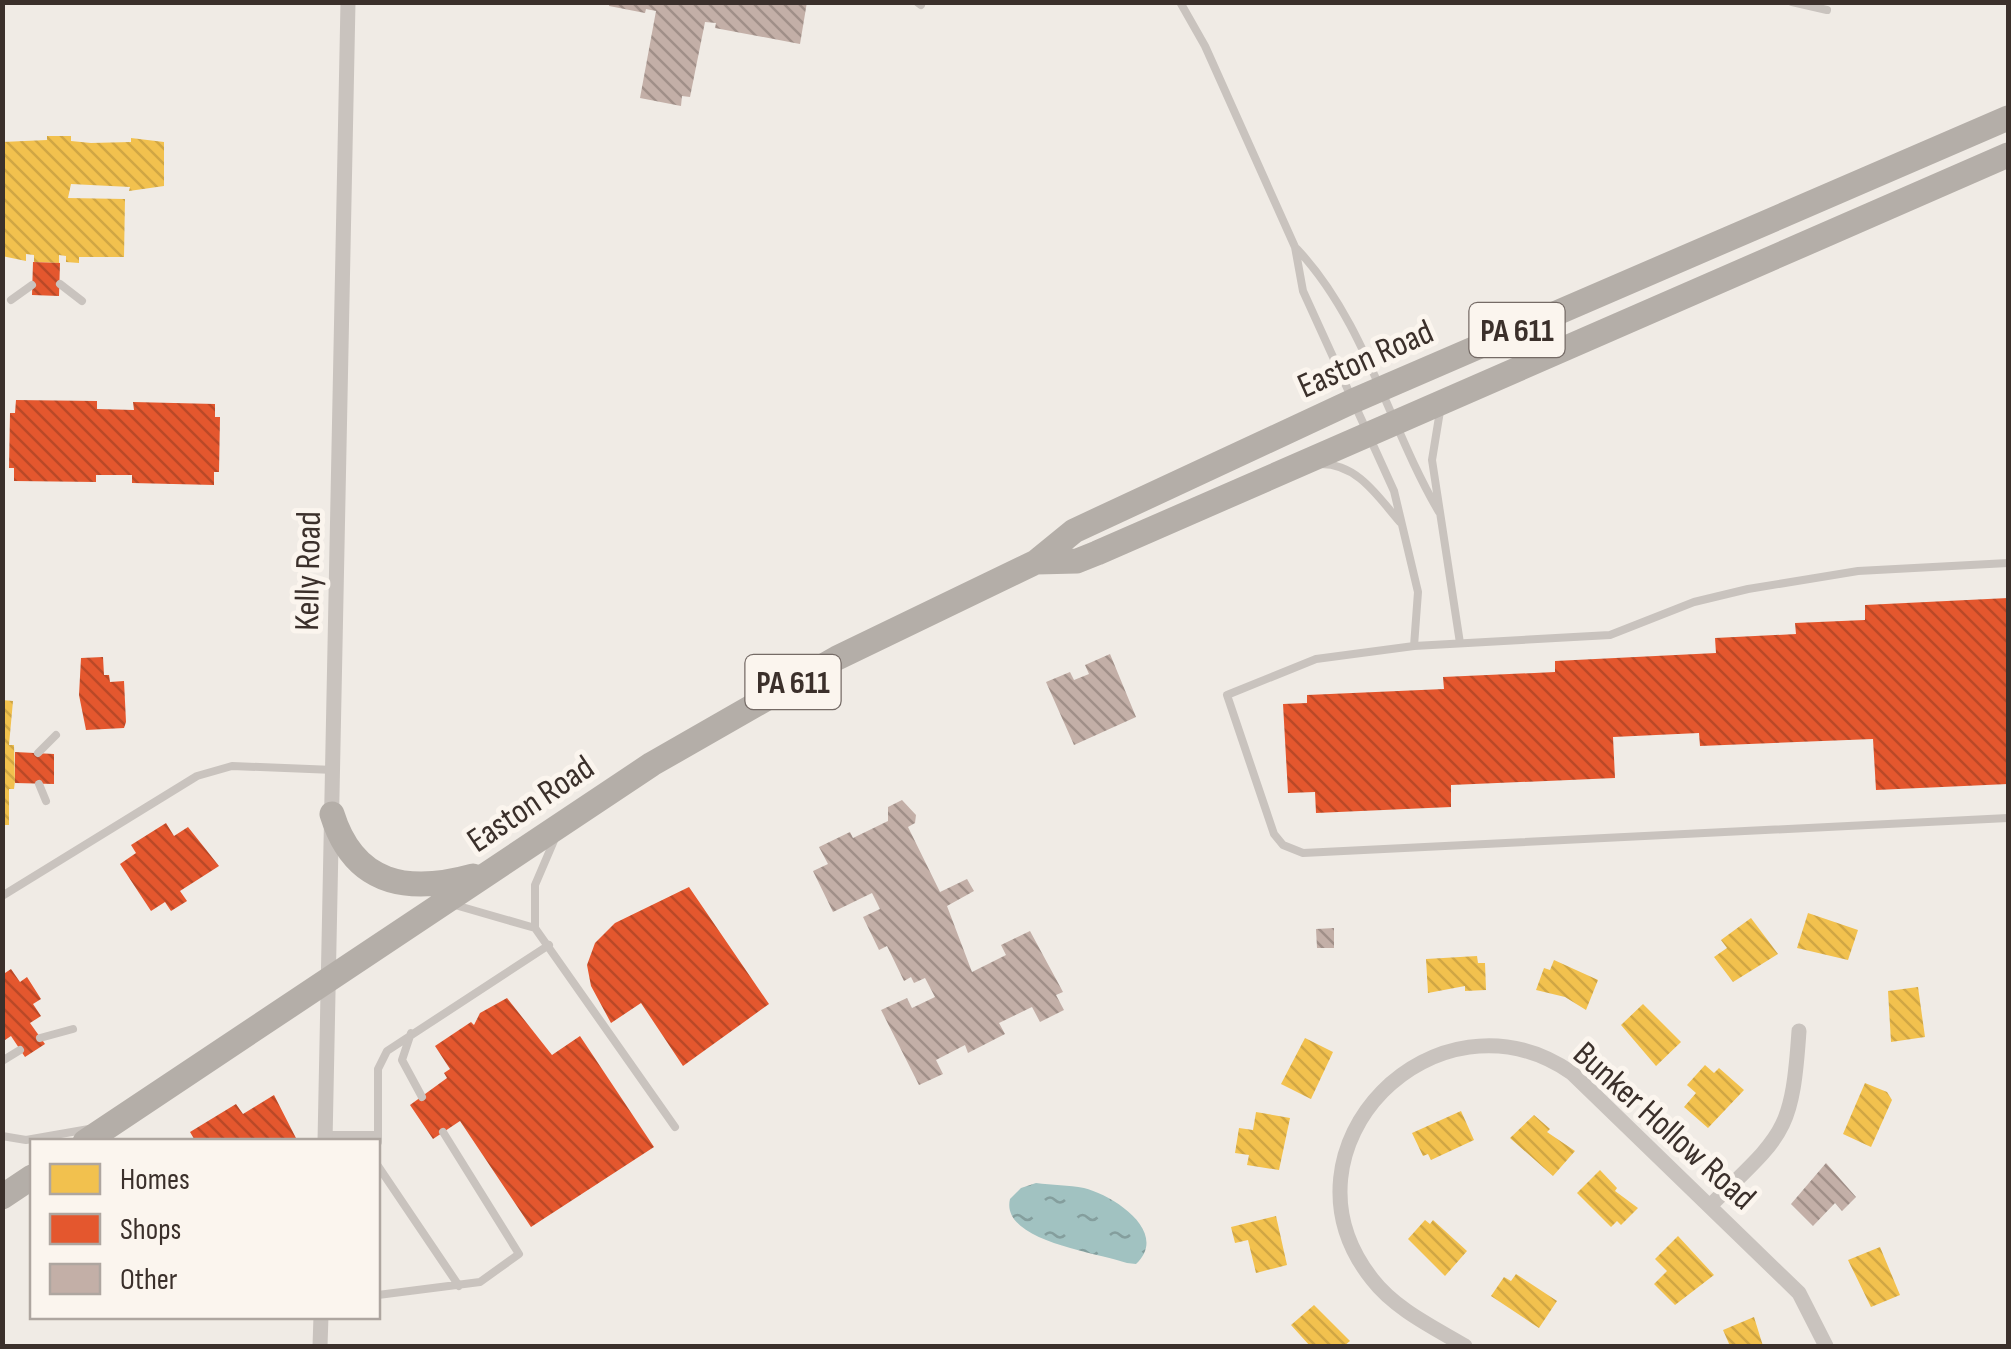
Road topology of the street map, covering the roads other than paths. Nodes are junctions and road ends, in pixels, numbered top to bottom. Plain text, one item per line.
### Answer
1 (348, 2) edge
2 (1180, 2) edge
3 (1792, 2) edge
4 (1826, 10) dead end
5 (2008, 118) edge
6 (2008, 155) edge
7 (1295, 247) junction
8 (60, 284) dead end
9 (32, 285) dead end
10 (10, 300) dead end
11 (82, 301) dead end
12 (1378, 390) junction
13 (1352, 400) junction
14 (1442, 402) junction
15 (1393, 423) junction
16 (1368, 434) junction
17 (1297, 464) junction
18 (1439, 512) junction
19 (1401, 523) junction
20 (1036, 562) junction
21 (2008, 563) edge
22 (1460, 644) junction
23 (1414, 646) junction
24 (56, 735) dead end
25 (38, 753) dead end
26 (334, 770) junction
27 (39, 784) dead end
28 (46, 802) dead end
29 (332, 814) junction
30 (2008, 818) edge
31 (562, 824) junction
32 (492, 870) junction
33 (2, 896) edge
34 (446, 901) junction
35 (535, 928) junction
36 (549, 945) junction
37 (328, 978) junction
38 (73, 1030) dead end
39 (1799, 1030) dead end
40 (411, 1034) junction
41 (40, 1038) dead end
42 (20, 1050) dead end
43 (2, 1061) edge
44 (422, 1097) dead end
45 (112, 1123) junction
46 (674, 1127) dead end
47 (444, 1132) dead end
48 (2, 1136) edge
49 (325, 1138) edge
50 (378, 1138) edge
51 (88, 1139) edge
52 (380, 1169) edge
53 (30, 1177) edge
54 (2, 1197) edge
55 (1711, 1205) junction
56 (459, 1286) junction
57 (380, 1295) edge
58 (321, 1319) edge
59 (320, 1346) edge
60 (1464, 1346) edge
61 (1826, 1346) edge

1 - 26 street, Kelly Road
2 - 7 lane
3 - 4 lane
5 - 12 highway, Easton Road / PA 611
6 - 14 highway, Easton Road / PA 611
7 - 12 lane
7 - 13 lane
8 - 11 lane
9 - 10 lane
12 - 13 highway, Easton Road / PA 611
12 - 15 lane
13 - 16 lane
13 - 20 highway, Easton Road / PA 611
14 - 15 highway, Easton Road / PA 611
14 - 18 lane
15 - 16 highway, Easton Road / PA 611
15 - 18 lane
16 - 17 highway, Easton Road / PA 611
16 - 19 lane
17 - 19 lane
17 - 20 highway, Easton Road / PA 611
18 - 22 lane
19 - 23 lane
20 - 31 highway, Easton Road / PA 611
21 - 22 lane
22 - 23 lane
23 - 30 lane
24 - 25 lane
26 - 29 street, Kelly Road
26 - 33 lane
27 - 28 lane
29 - 32 highway
29 - 37 street, Kelly Road
31 - 32 highway, Easton Road / PA 611
31 - 35 lane
32 - 34 highway, Easton Road / PA 611
34 - 35 lane
34 - 37 highway, Easton Road / PA 611
35 - 36 lane
36 - 40 lane
36 - 46 lane
37 - 45 highway, Easton Road / PA 611
37 - 49 street, Kelly Road
38 - 41 lane
39 - 55 street
40 - 44 lane
40 - 50 lane
42 - 43 lane
45 - 48 lane
45 - 51 highway, Easton Road / PA 611
47 - 56 lane
49 - 50 lane
52 - 56 lane
53 - 54 highway
55 - 60 street, Bunker Hollow Road
55 - 61 street, Bunker Hollow Road
56 - 57 lane
58 - 59 street

